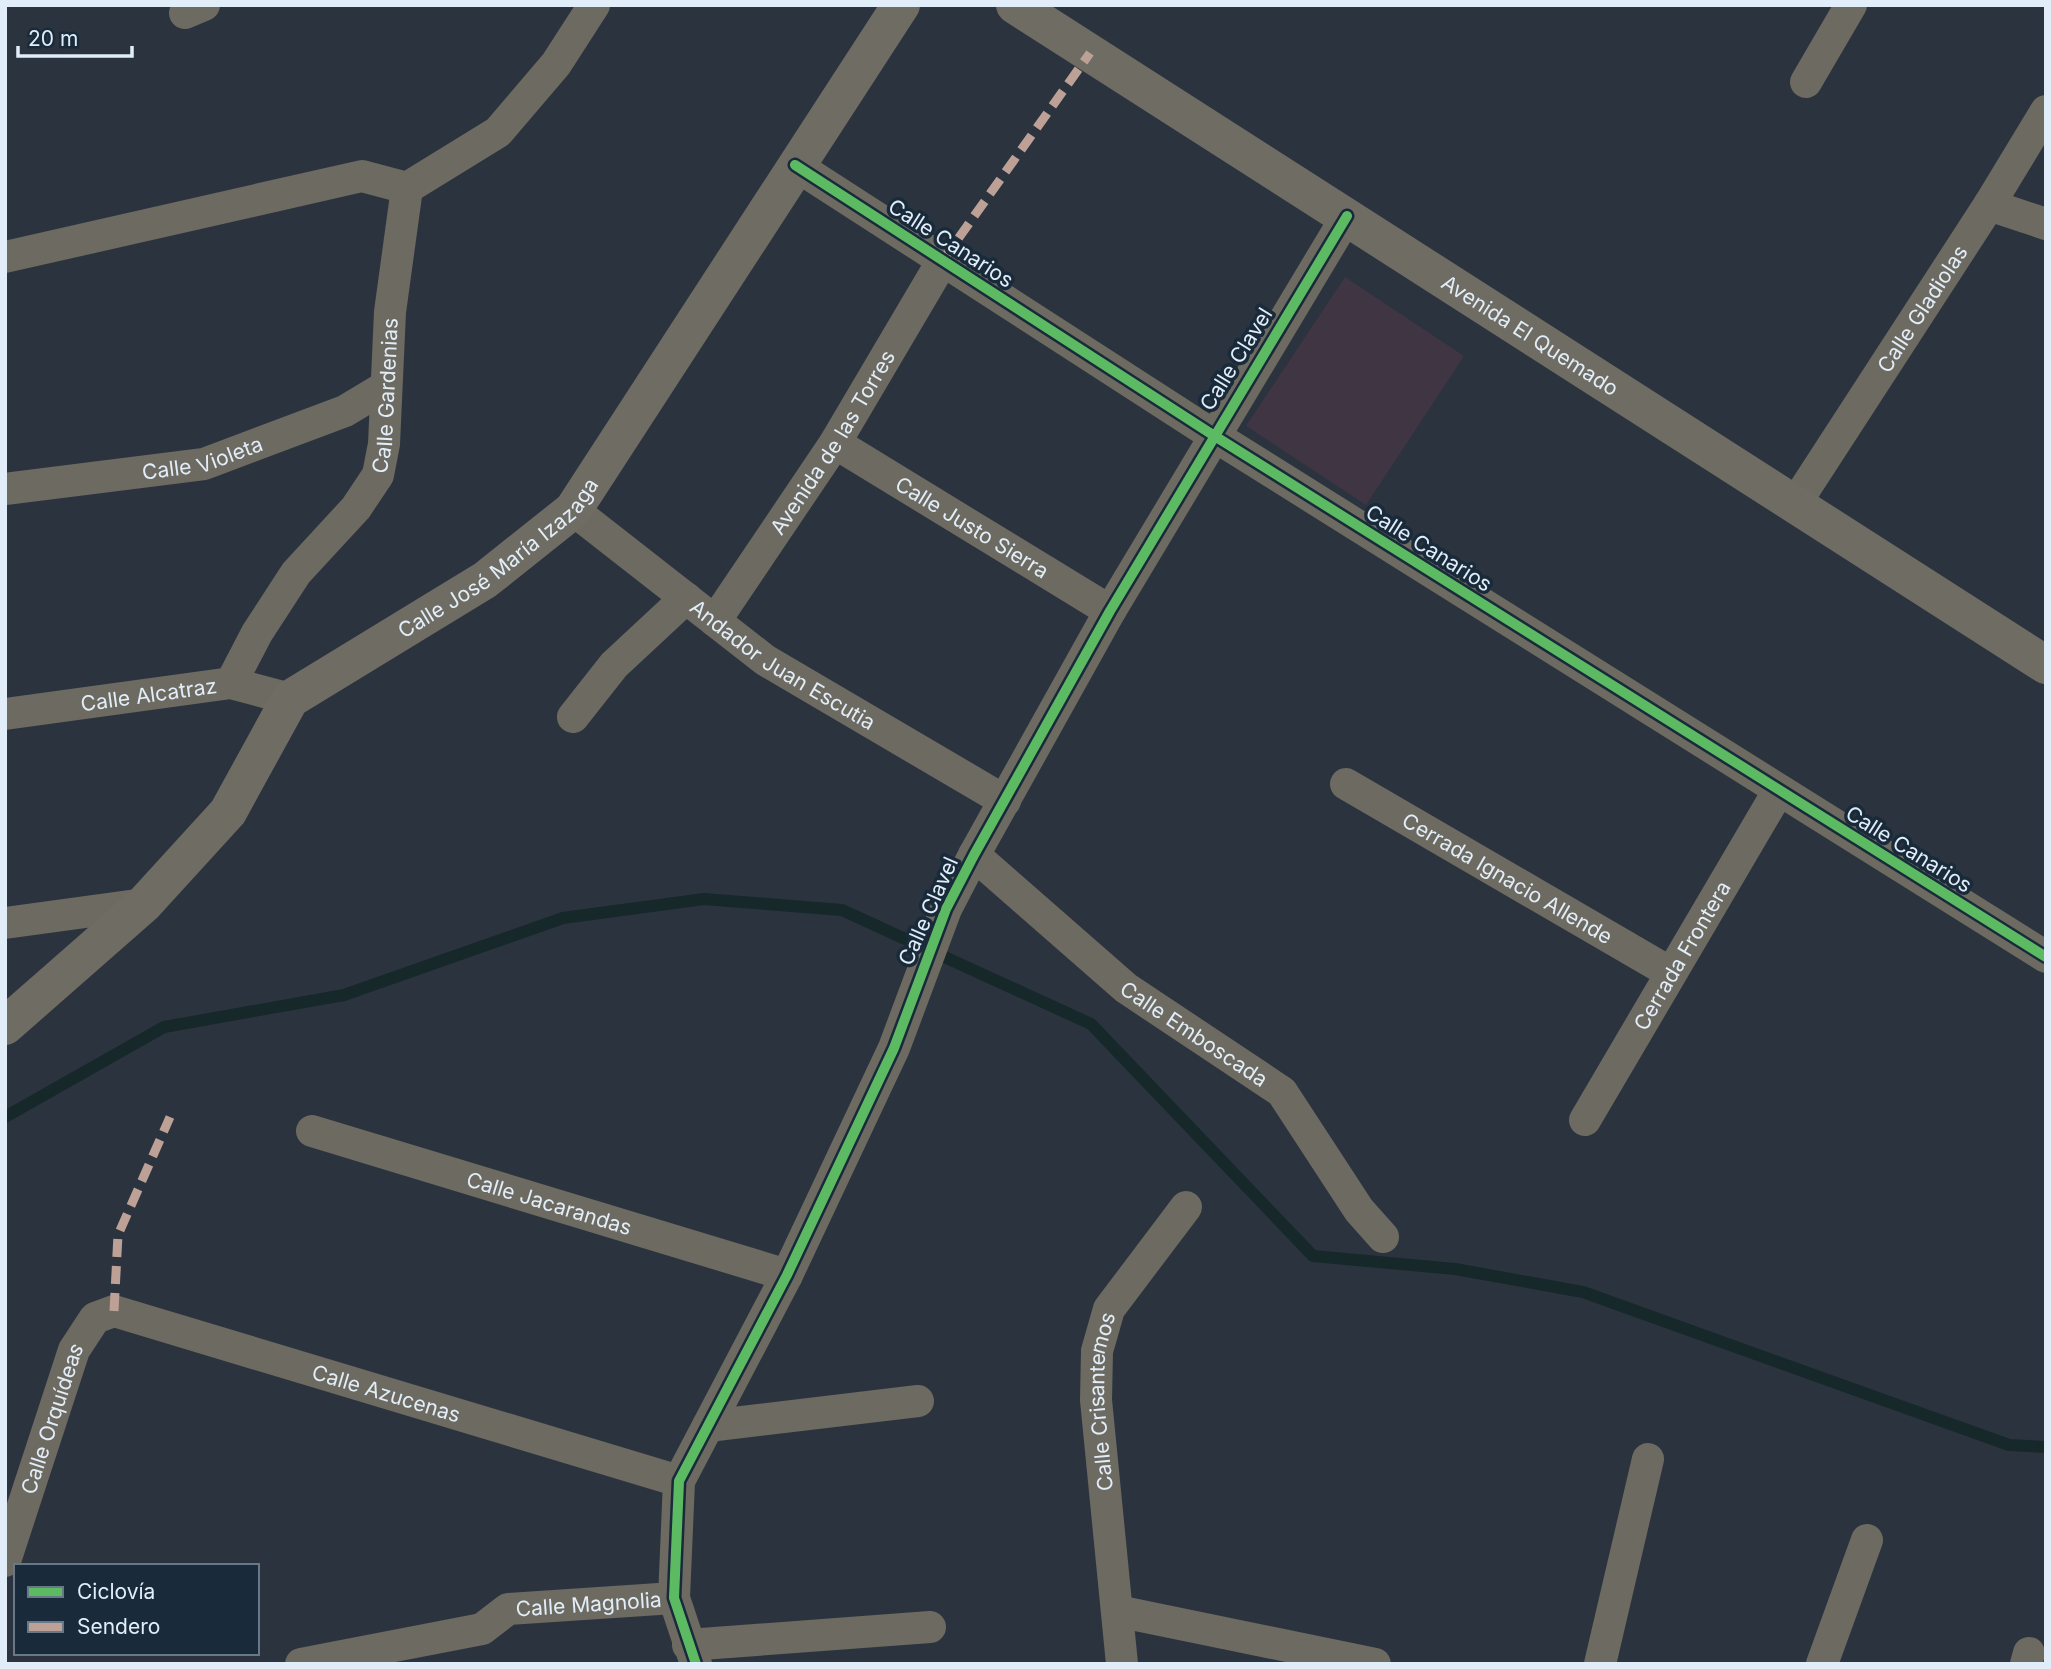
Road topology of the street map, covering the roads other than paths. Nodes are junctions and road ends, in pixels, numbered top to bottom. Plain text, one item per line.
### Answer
1 (594, 5) edge
2 (901, 5) edge
3 (1015, 5) edge
4 (1851, 5) edge
5 (1806, 82) dead end
6 (2046, 111) edge
7 (795, 165) junction
8 (407, 188) junction
9 (1989, 205) junction
10 (1347, 216) junction
11 (2046, 224) edge
12 (5, 257) edge
13 (943, 260) junction
14 (385, 387) junction
15 (1213, 435) junction
16 (835, 443) junction
17 (5, 489) edge
18 (1795, 504) junction
19 (573, 510) junction
20 (686, 598) junction
21 (1110, 611) junction
22 (715, 621) junction
23 (2046, 665) edge
24 (231, 684) junction
25 (290, 699) junction
26 (5, 714) edge
27 (573, 717) dead end
28 (1346, 784) dead end
29 (1779, 790) junction
30 (1004, 801) junction
31 (974, 855) junction
32 (144, 904) junction
33 (5, 923) edge
34 (2046, 957) edge
35 (1671, 973) junction
36 (5, 1026) edge
37 (1585, 1120) dead end
38 (312, 1130) dead end
39 (1186, 1207) dead end
40 (1383, 1237) dead end
41 (787, 1275) junction
42 (95, 1318) joint
43 (918, 1401) dead end
44 (708, 1426) junction
45 (1647, 1459) dead end
46 (679, 1481) junction
47 (1867, 1540) dead end
48 (5, 1561) edge
49 (674, 1598) junction
50 (1116, 1611) junction
51 (930, 1627) dead end
52 (692, 1655) edge
53 (301, 1664) edge
54 (1122, 1664) edge
55 (1375, 1664) edge
56 (1600, 1664) edge
57 (1822, 1664) edge

1 - 8 street
2 - 7 street, Calle José María Izazaga
3 - 10 street, Avenida El Quemado
4 - 5 street
6 - 9 street, Calle Gladiolas
7 - 13 street, Calle Canarios
7 - 19 street, Calle José María Izazaga
8 - 12 street
8 - 14 street, Calle Gardenias
9 - 11 street
9 - 18 street, Calle Gladiolas
10 - 15 street, Calle Clavel
10 - 18 street, Avenida El Quemado
13 - 15 street, Calle Canarios
13 - 16 street, Avenida de las Torres
14 - 17 street, Calle Violeta
14 - 24 street, Calle Gardenias
15 - 21 street, Calle Clavel
15 - 29 street, Calle Canarios
16 - 21 street, Calle Justo Sierra
16 - 22 street, Avenida de las Torres
18 - 23 street, Avenida El Quemado
19 - 20 street, Andador Juan Escutia
19 - 25 street, Calle José María Izazaga
20 - 22 street, Andador Juan Escutia
20 - 27 street
21 - 30 street, Calle Clavel
22 - 30 street, Andador Juan Escutia
24 - 25 street, Calle Alcatraz
24 - 26 street, Calle Alcatraz
25 - 32 street, Calle José María Izazaga
28 - 35 street, Cerrada Ignacio Allende
29 - 34 street, Calle Canarios
29 - 35 street, Cerrada Frontera
30 - 31 street, Calle Clavel
31 - 40 street, Calle Emboscada
31 - 41 street, Calle Clavel
32 - 33 street
32 - 36 street, Calle José María Izazaga
35 - 37 street, Cerrada Frontera
38 - 41 street, Calle Jacarandas
39 - 50 street, Calle Crisantemos
41 - 44 street, Calle Clavel
42 - 46 street, Calle Azucenas
42 - 48 street, Calle Orquídeas
43 - 44 street
44 - 46 street, Calle Clavel
45 - 56 street
46 - 49 street, Calle Clavel
47 - 57 street
49 - 52 street, Calle Clavel
49 - 53 street, Calle Magnolia
50 - 54 street, Calle Crisantemos
50 - 55 street
51 - 52 street

